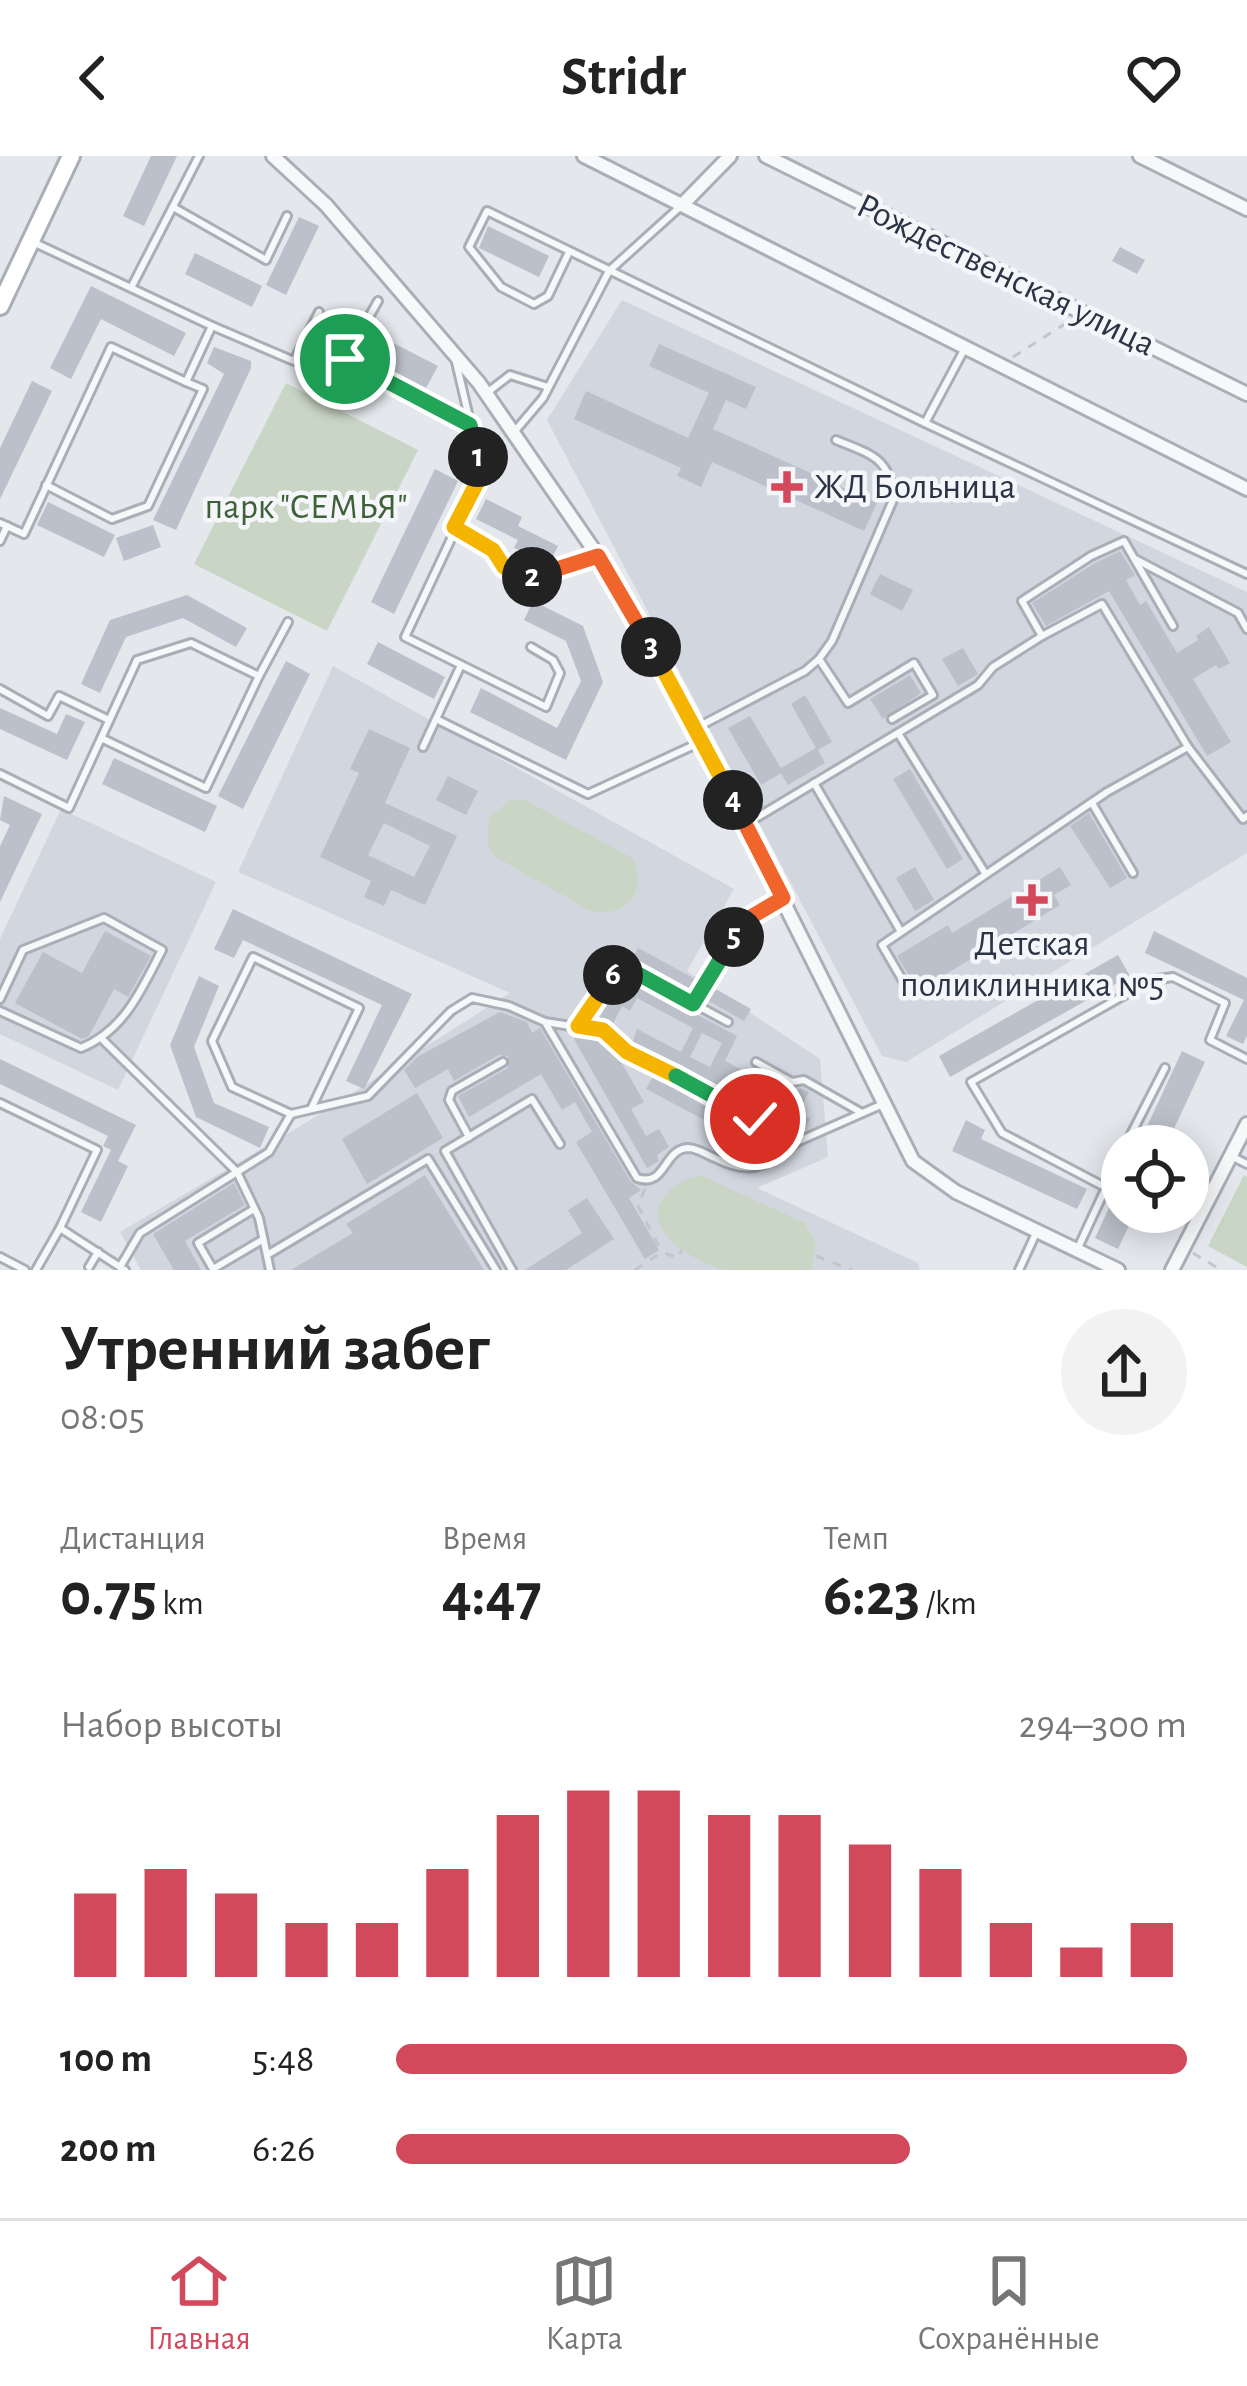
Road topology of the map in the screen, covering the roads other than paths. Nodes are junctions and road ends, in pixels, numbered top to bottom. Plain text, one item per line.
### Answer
1 (71, 156) edge
2 (199, 156) edge
3 (273, 156) edge
4 (584, 156) edge
5 (730, 156) edge
6 (766, 156) edge
7 (1141, 156) edge
8 (682, 205) junction
9 (173, 207) junction
10 (1247, 209) edge
11 (286, 216) dead end
12 (33, 242) junction
13 (569, 252) junction
14 (608, 271) junction
15 (131, 288) junction
16 (377, 301) dead end
17 (0, 307) edge
18 (319, 312) dead end
19 (212, 326) junction
20 (965, 347) junction
21 (454, 353) junction
22 (186, 382) junction
23 (548, 387) junction
24 (487, 393) junction
25 (1247, 394) edge
26 (925, 423) junction
27 (470, 425) junction
28 (515, 431) junction
29 (836, 440) dead end
30 (46, 485) junction
31 (1247, 489) edge
32 (4, 525) edge
33 (454, 527) junction
34 (0, 541) edge
35 (598, 556) junction
36 (1134, 558) junction
37 (1247, 574) edge
38 (288, 622) dead end
39 (1173, 626) dead end
40 (1247, 628) edge
41 (1042, 636) junction
42 (531, 647) dead end
43 (820, 659) junction
44 (461, 665) junction
45 (259, 676) junction
46 (0, 689) edge
47 (436, 719) junction
48 (892, 719) dead end
49 (109, 720) junction
50 (898, 733) junction
51 (700, 735) junction
52 (101, 737) junction
53 (423, 746) dead end
54 (1188, 747) junction
55 (0, 774) edge
56 (814, 783) junction
57 (1092, 803) junction
58 (1247, 816) edge
59 (746, 824) junction
60 (985, 873) junction
61 (1133, 873) dead end
62 (783, 898) junction
63 (900, 931) junction
64 (910, 993) dead end
65 (0, 999) edge
66 (693, 1004) junction
67 (0, 1010) edge
68 (545, 1022) junction
69 (728, 1022) dead end
70 (578, 1026) junction
71 (102, 1040) junction
72 (1247, 1059) edge
73 (503, 1062) dead end
74 (756, 1062) dead end
75 (1165, 1068) dead end
76 (0, 1103) edge
77 (884, 1104) junction
78 (311, 1109) junction
79 (862, 1113) junction
80 (291, 1114) junction
81 (1247, 1124) edge
82 (1136, 1125) edge
83 (469, 1136) junction
84 (799, 1141) junction
85 (560, 1144) dead end
86 (1231, 1156) junction
87 (1247, 1164) edge
88 (237, 1172) junction
89 (1101, 1185) edge
90 (1101, 1196) edge
91 (254, 1209) junction
92 (60, 1228) junction
93 (1037, 1231) junction
94 (263, 1239) junction
95 (1077, 1250) junction
96 (98, 1252) junction
97 (267, 1255) junction
98 (0, 1257) edge
99 (1096, 1265) edge
100 (88, 1267) edge
101 (121, 1269) edge
102 (26, 1270) edge
103 (36, 1270) edge
104 (270, 1270) edge
105 (496, 1270) edge
106 (512, 1270) edge
107 (1019, 1270) edge
108 (1118, 1270) edge
109 (1172, 1270) edge

1 - 12 main road
2 - 9 lane
3 - 21 street
4 - 8 street
5 - 8 street
6 - 25 street, Рождественская улица
7 - 10 street
8 - 14 lane
8 - 20 street
9 - 11 lane
9 - 15 lane
12 - 15 lane
12 - 17 main road
13 - 13 lane
13 - 14 lane
14 - 23 lane
14 - 26 lane
15 - 19 lane
16 - 27 lane
18 - 19 lane
19 - 22 lane
20 - 26 lane
20 - 31 street
21 - 24 street
21 - 27 lane
22 - 30 lane
22 - 30 lane
23 - 24 lane
23 - 28 lane
24 - 28 street
26 - 37 lane
27 - 33 lane
28 - 35 street
29 - 43 lane
30 - 32 lane
32 - 34 lane
33 - 35 lane
33 - 44 lane
35 - 51 street
36 - 39 lane
36 - 40 lane
36 - 41 lane
38 - 45 lane
41 - 50 lane
41 - 54 lane
42 - 44 lane
43 - 48 lane
43 - 51 lane
44 - 47 lane
45 - 49 lane
45 - 52 lane
46 - 49 lane
47 - 51 lane
47 - 53 lane
49 - 52 lane
50 - 56 lane
50 - 60 lane
51 - 59 street
52 - 55 lane
54 - 57 lane
54 - 58 lane
56 - 59 lane
56 - 63 lane
57 - 60 lane
57 - 61 lane
59 - 62 street
60 - 63 lane
62 - 66 lane
62 - 77 street
63 - 64 lane
65 - 71 lane
66 - 69 lane
66 - 70 lane
67 - 71 lane
68 - 70 lane
68 - 78 lane
68 - 84 lane
70 - 84 lane
71 - 88 lane
72 - 89 lane
73 - 83 lane
74 - 79 lane
75 - 82 lane
76 - 92 lane
77 - 79 lane
77 - 93 street
78 - 80 lane
78 - 80 lane
79 - 84 lane
80 - 88 lane
81 - 86 street
83 - 85 lane
83 - 106 lane
86 - 87 lane
86 - 109 street
88 - 91 lane
88 - 101 lane
90 - 95 lane
91 - 94 lane
91 - 94 lane
92 - 96 lane
92 - 103 lane
93 - 95 street
93 - 107 lane
94 - 97 lane
95 - 99 street
96 - 100 lane
96 - 101 lane
97 - 104 lane
97 - 105 lane
98 - 102 lane
99 - 108 street

